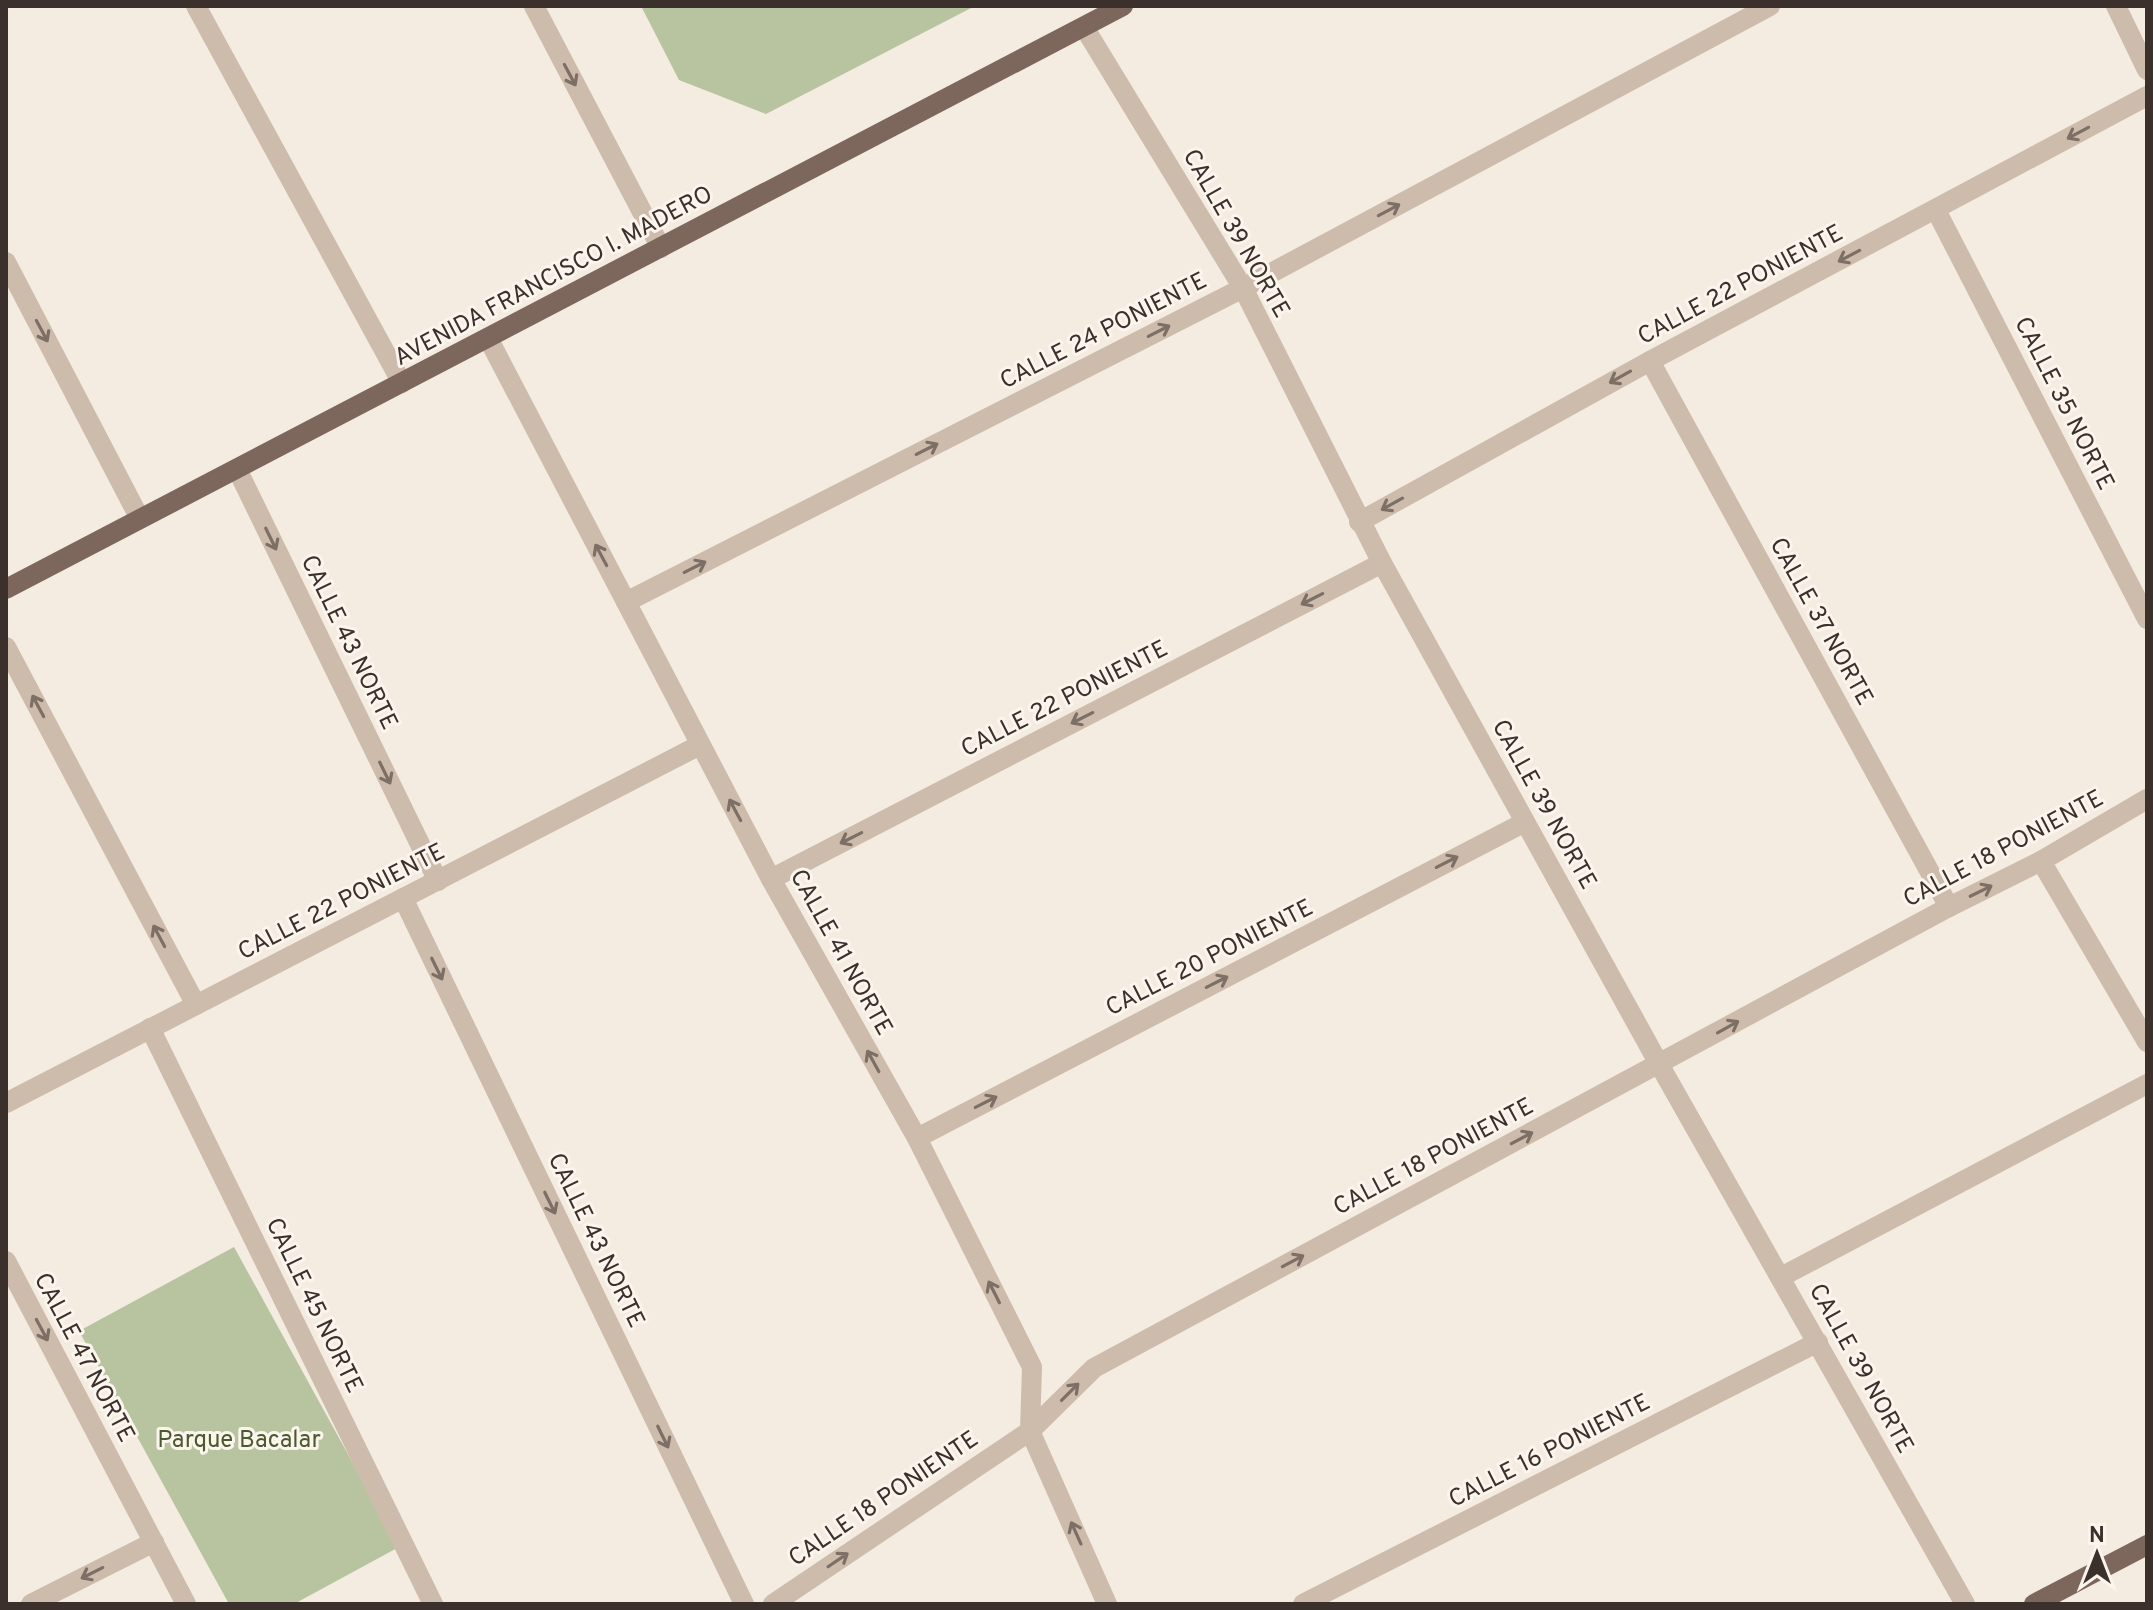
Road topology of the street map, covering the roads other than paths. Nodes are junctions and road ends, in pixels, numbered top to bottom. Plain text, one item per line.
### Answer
1 (196, 6) edge
2 (534, 6) edge
3 (1123, 6) edge
4 (1770, 6) edge
5 (2116, 6) edge
6 (1084, 27) junction
7 (2147, 70) edge
8 (2147, 96) edge
9 (1936, 210) junction
10 (661, 248) junction
11 (6, 262) edge
12 (1243, 288) junction
13 (488, 338) junction
14 (1650, 361) junction
15 (402, 383) junction
16 (237, 469) junction
17 (140, 519) junction
18 (1359, 522) junction
19 (1382, 563) junction
20 (6, 589) edge
21 (626, 602) junction
22 (2147, 619) edge
23 (6, 647) edge
24 (700, 745) junction
25 (2147, 799) edge
26 (1525, 822) junction
27 (2041, 861) junction
28 (771, 879) junction
29 (438, 881) junction
30 (403, 898) junction
31 (1949, 907) junction
32 (196, 1005) junction
33 (150, 1028) junction
34 (2147, 1042) edge
35 (1659, 1064) junction
36 (2147, 1084) edge
37 (6, 1103) edge
38 (917, 1138) junction
39 (9, 1273) edge
40 (1781, 1277) junction
41 (1818, 1342) junction
42 (1030, 1431) junction
43 (154, 1542) junction
44 (2147, 1545) edge
45 (31, 1604) edge
46 (186, 1604) edge
47 (433, 1604) edge
48 (744, 1604) edge
49 (773, 1604) edge
50 (1107, 1604) edge
51 (1303, 1604) edge
52 (1965, 1604) edge
53 (2034, 1604) edge

1 - 15 street
2 -> 10 street
3 - 6 main road, AVENIDA FRANCISCO I. MADERO
12 -> 4 street, CALLE 24 PONIENTE
5 - 7 street
6 - 10 main road, AVENIDA FRANCISCO I. MADERO
6 - 12 street, CALLE 39 NORTE
8 -> 9 street, CALLE 22 PONIENTE
9 -> 14 street, CALLE 22 PONIENTE
9 - 22 street, CALLE 35 NORTE
10 - 13 main road, AVENIDA FRANCISCO I. MADERO
11 -> 17 street
12 - 18 street, CALLE 39 NORTE
21 -> 12 street, CALLE 24 PONIENTE
13 - 15 main road, AVENIDA FRANCISCO I. MADERO
21 -> 13 street, CALLE 41 NORTE
14 -> 18 street, CALLE 22 PONIENTE
14 - 31 street, CALLE 37 NORTE
15 - 16 main road, AVENIDA FRANCISCO I. MADERO
16 - 17 main road, AVENIDA FRANCISCO I. MADERO
16 -> 29 street, CALLE 43 NORTE
17 - 20 main road, AVENIDA FRANCISCO I. MADERO
18 - 19 street, CALLE 39 NORTE
19 - 26 street, CALLE 39 NORTE
19 -> 28 street, CALLE 22 PONIENTE
21 - 24 street, CALLE 41 NORTE
32 -> 23 street
28 -> 24 street, CALLE 41 NORTE
24 - 29 street, CALLE 22 PONIENTE
25 - 27 street, CALLE 18 PONIENTE
26 - 35 street, CALLE 39 NORTE
38 -> 26 street, CALLE 20 PONIENTE
31 -> 27 street, CALLE 18 PONIENTE
27 - 34 street
38 -> 28 street, CALLE 41 NORTE
29 - 30 street, CALLE 22 PONIENTE
30 - 32 street, CALLE 22 PONIENTE
30 -> 48 street, CALLE 43 NORTE
35 -> 31 street, CALLE 18 PONIENTE
32 - 33 street, CALLE 22 PONIENTE
33 - 37 street, CALLE 22 PONIENTE
33 - 47 street, CALLE 45 NORTE
35 - 40 street, CALLE 39 NORTE
42 -> 35 street, CALLE 18 PONIENTE
36 - 40 street
42 -> 38 street, CALLE 41 NORTE
39 -> 43 street, CALLE 47 NORTE
40 - 41 street, CALLE 39 NORTE
41 - 51 street, CALLE 16 PONIENTE
41 - 52 street, CALLE 39 NORTE
49 -> 42 street, CALLE 18 PONIENTE
50 -> 42 street, CALLE 41 NORTE
43 -> 45 street
43 - 46 street, CALLE 47 NORTE
44 - 53 main road

